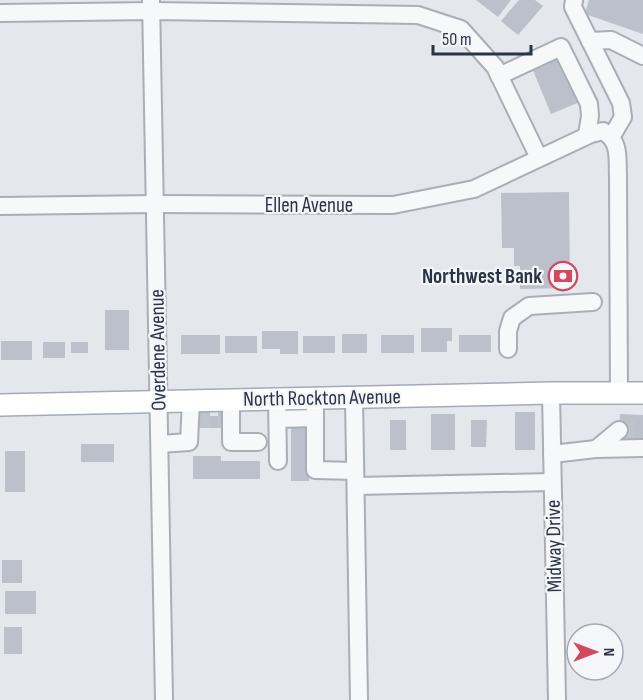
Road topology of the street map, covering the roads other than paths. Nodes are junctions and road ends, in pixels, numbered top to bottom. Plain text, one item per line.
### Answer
1 (574, 0) edge
2 (152, 6) edge
3 (0, 13) edge
4 (590, 41) junction
5 (643, 56) edge
6 (500, 76) junction
7 (601, 134) junction
8 (539, 158) junction
9 (155, 204) junction
10 (0, 206) edge
11 (593, 302) dead end
12 (508, 349) dead end
13 (551, 393) junction
14 (619, 393) junction
15 (643, 393) edge
16 (354, 398) junction
17 (231, 400) junction
18 (159, 402) junction
19 (0, 405) edge
20 (315, 408) junction
21 (278, 409) junction
22 (192, 420) junction
23 (619, 430) tunnel mouth
24 (258, 442) dead end
25 (160, 444) junction
26 (643, 448) edge
27 (596, 449) junction
28 (552, 454) junction
29 (278, 461) dead end
30 (356, 478) junction
31 (552, 482) junction
32 (164, 700) edge
33 (359, 700) edge
34 (557, 700) edge

1 - 4 street
2 - 3 street
2 - 6 street
2 - 9 street, Overdene Avenue
4 - 5 street
4 - 7 street
6 - 7 street
6 - 8 street
7 - 8 street, Ellen Avenue
7 - 14 street
8 - 9 street, Ellen Avenue
9 - 10 street, Ellen Avenue
9 - 18 street, Overdene Avenue
11 - 12 street
13 - 14 main road, North Rockton Avenue
13 - 16 main road, North Rockton Avenue
13 - 28 street, Midway Drive
14 - 15 main road, North Rockton Avenue
16 - 20 main road, North Rockton Avenue
16 - 30 street
17 - 21 main road, North Rockton Avenue
17 - 22 main road, North Rockton Avenue
17 - 24 street
18 - 19 main road, North Rockton Avenue
18 - 22 main road, North Rockton Avenue
18 - 25 street, Overdene Avenue
20 - 21 main road, North Rockton Avenue
20 - 30 street
21 - 29 street
22 - 25 street
23 - 27 street
25 - 32 street, Overdene Avenue
26 - 27 street
27 - 28 street
28 - 31 street, Midway Drive
30 - 31 street
30 - 33 street
31 - 34 street, Midway Drive

